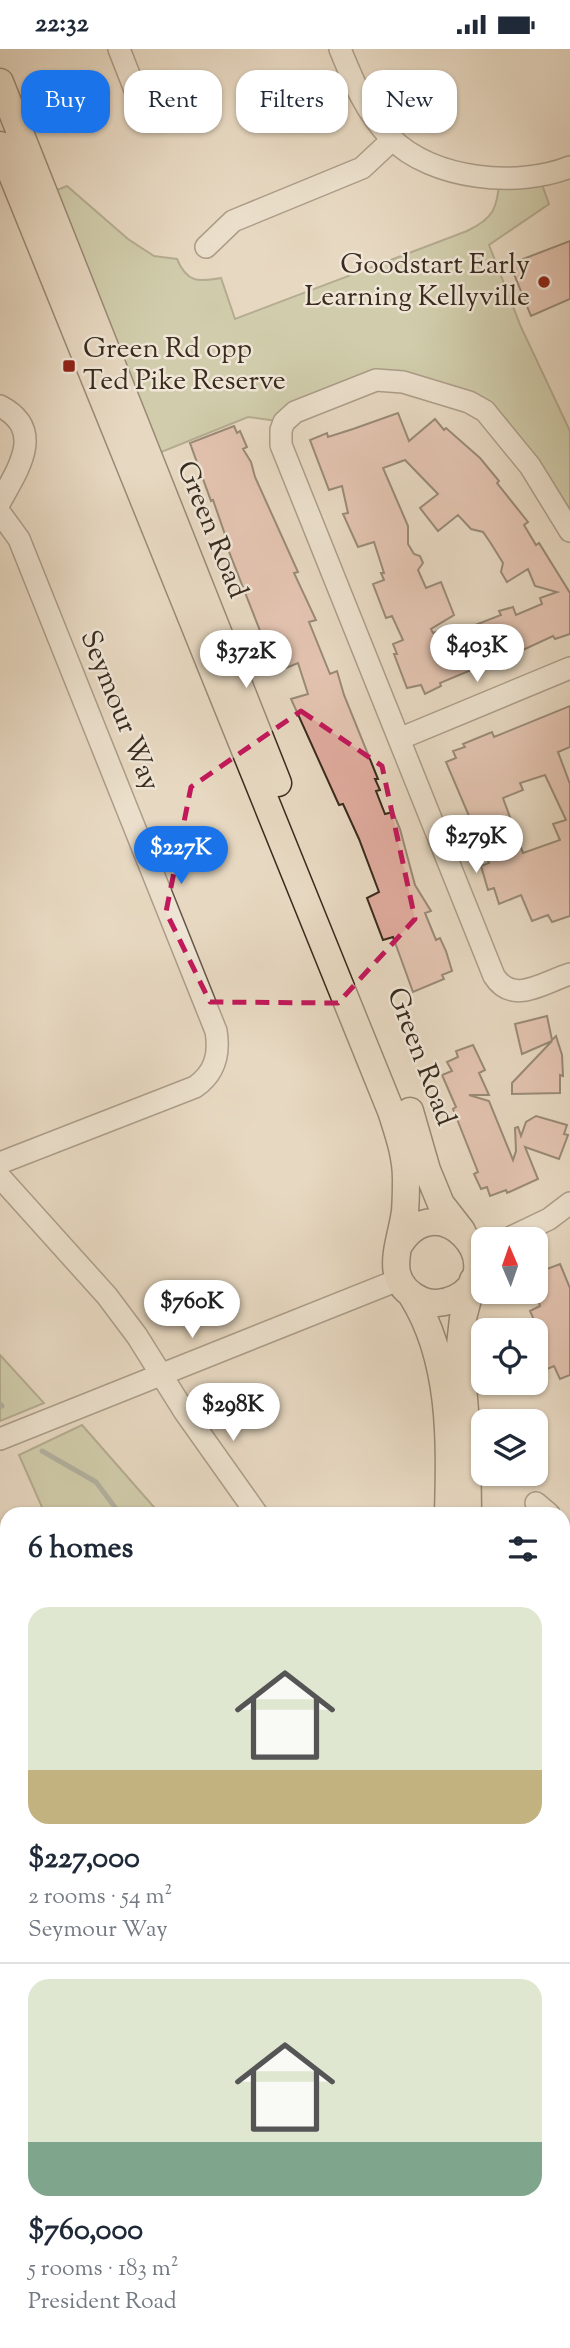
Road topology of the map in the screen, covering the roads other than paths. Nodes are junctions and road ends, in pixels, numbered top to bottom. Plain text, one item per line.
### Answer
1 (119, 49) edge
2 (340, 49) edge
3 (127, 70) edge
4 (0, 82) edge
5 (392, 139) junction
6 (0, 145) edge
7 (570, 167) edge
8 (206, 247) dead end
9 (0, 406) edge
10 (0, 502) edge
11 (0, 513) edge
12 (570, 531) edge
13 (570, 669) edge
14 (399, 739) junction
15 (570, 974) edge
16 (0, 1163) edge
17 (0, 1177) edge
18 (570, 1203) edge
19 (532, 1227) edge
20 (398, 1247) junction
21 (471, 1249) edge
22 (471, 1250) edge
23 (471, 1262) edge
24 (471, 1271) edge
25 (405, 1288) junction
26 (160, 1376) junction
27 (0, 1439) edge
28 (252, 1507) edge
29 (448, 1507) edge
30 (468, 1507) edge

1 - 3 street
2 - 5 street
4 - 21 main road, Green Road
5 - 7 street
5 - 8 street
6 - 20 main road, Green Road
9 - 10 street
11 - 16 street, Seymour Way
12 - 14 street
13 - 14 street
14 - 15 street
17 - 26 street
18 - 19 street
20 - 22 main road
20 - 25 main road
23 - 25 main road
24 - 30 main road
25 - 26 street
25 - 29 main road
26 - 27 street
26 - 28 street

